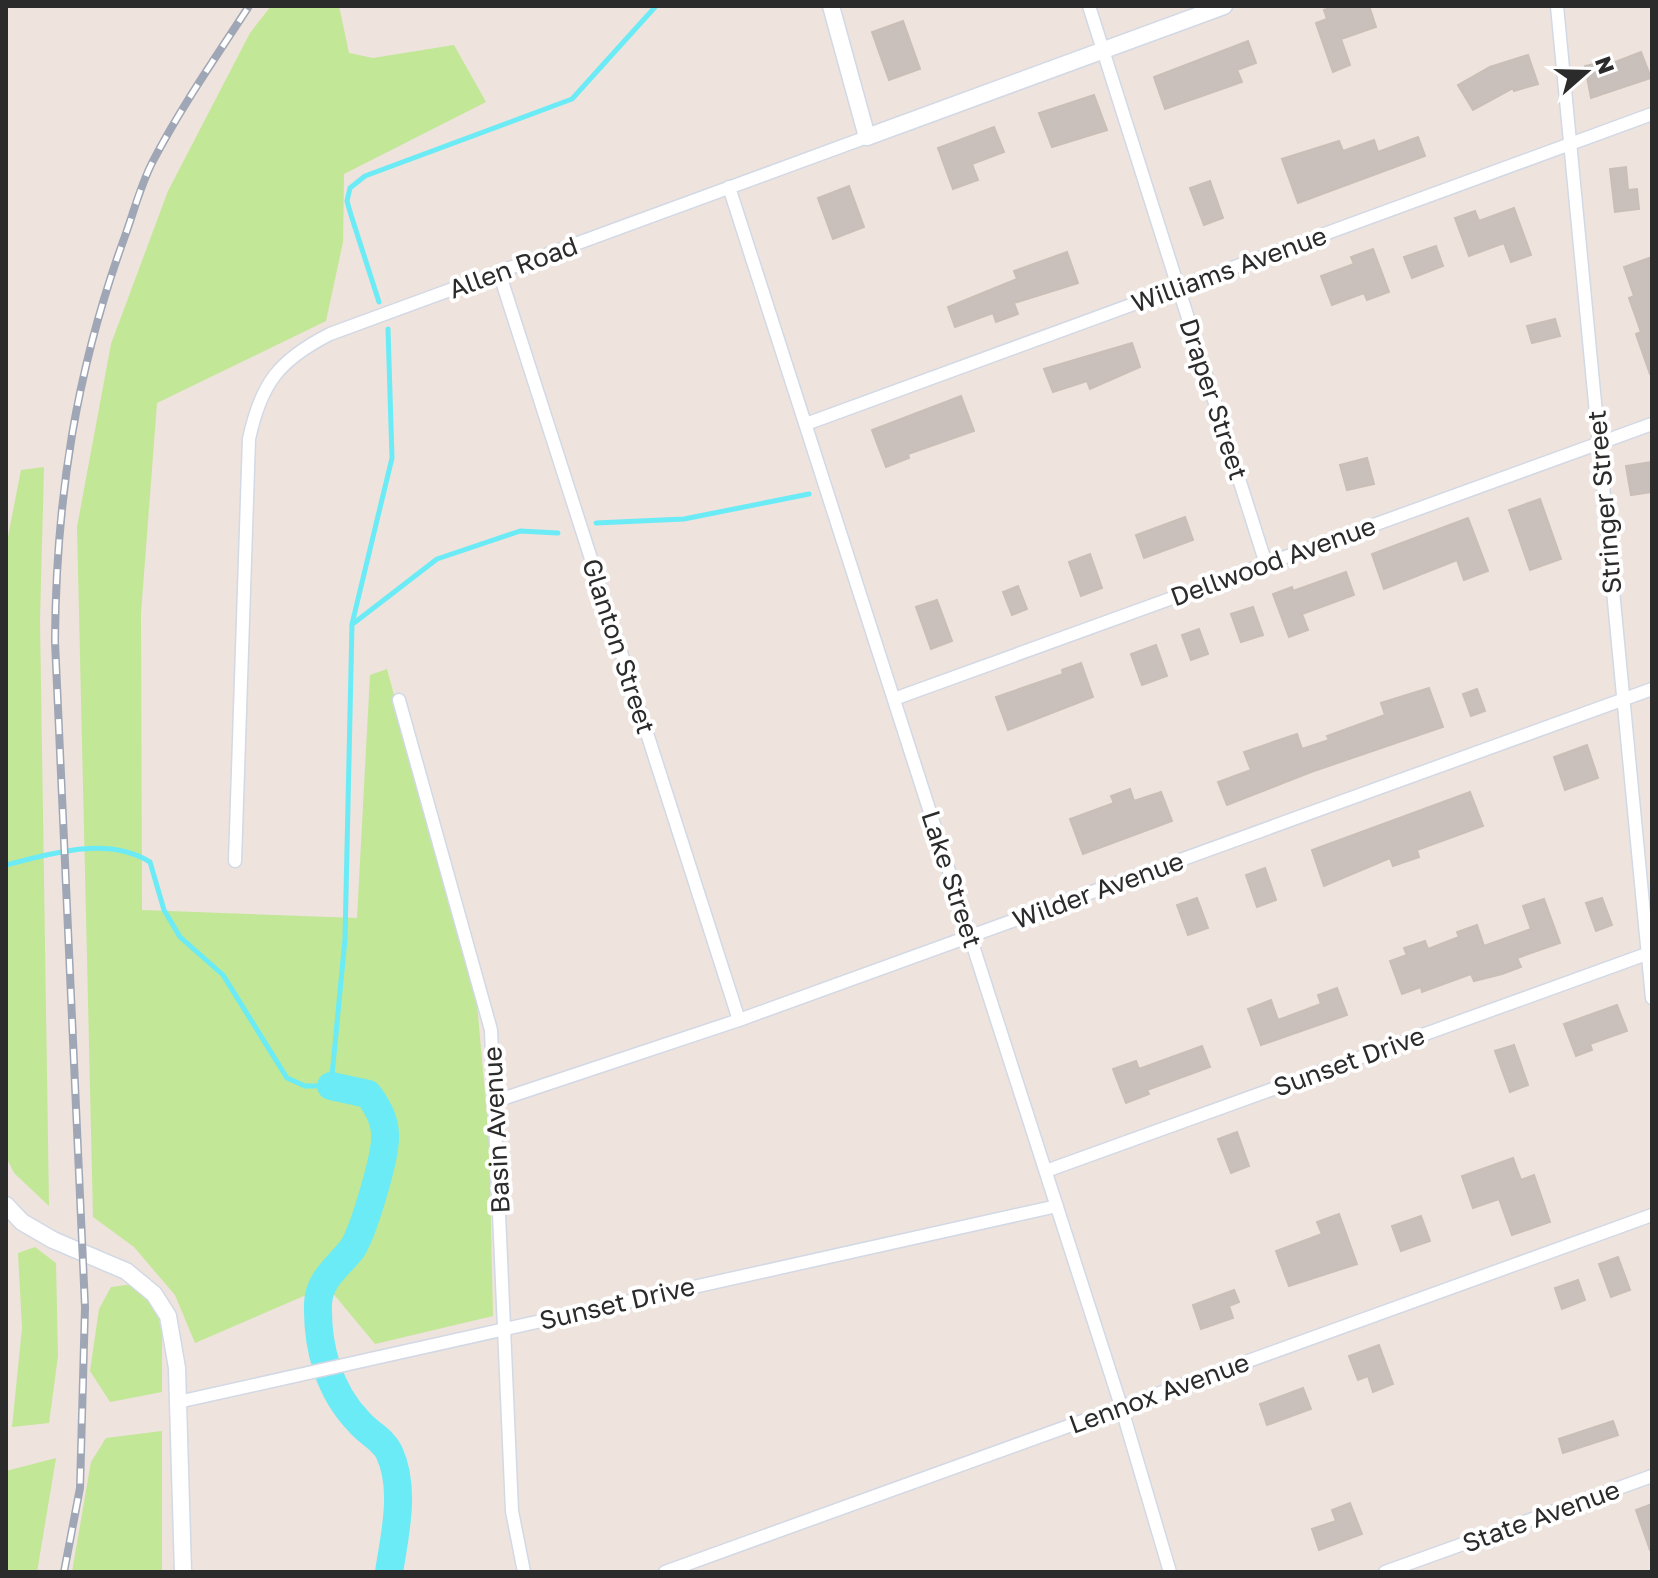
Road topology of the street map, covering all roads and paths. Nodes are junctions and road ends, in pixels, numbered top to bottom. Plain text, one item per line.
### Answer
1 (831, 6) edge
2 (1089, 6) edge
3 (1224, 6) edge
4 (1557, 6) edge
5 (1103, 50) junction
6 (1652, 114) edge
7 (867, 137) junction
8 (1569, 144) junction
9 (729, 187) junction
10 (499, 272) junction
11 (1179, 287) junction
12 (806, 424) junction
13 (1652, 424) edge
14 (1599, 443) junction
15 (1266, 564) junction
16 (1652, 689) edge
17 (894, 699) junction
18 (1622, 699) junction
19 (399, 700) dead end
20 (235, 861) dead end
21 (971, 936) junction
22 (1650, 952) edge
23 (1652, 998) edge
24 (739, 1020) junction
25 (496, 1101) junction
26 (1046, 1171) junction
27 (6, 1205) edge
28 (1057, 1206) junction
29 (1652, 1215) edge
30 (504, 1329) junction
31 (178, 1402) junction
32 (1121, 1406) junction
33 (1652, 1476) edge
34 (183, 1572) edge
35 (524, 1572) edge
36 (665, 1572) edge
37 (1170, 1572) edge
38 (1385, 1572) edge

1 - 7 street
2 - 5 street, Draper Street
3 - 5 street, Allen Road
4 - 8 street, Stringer Street
5 - 7 street, Allen Road
5 - 11 street, Draper Street
6 - 8 street, Williams Avenue
7 - 9 street, Allen Road
8 - 11 street, Williams Avenue
8 - 14 street, Stringer Street
9 - 10 street, Allen Road
9 - 12 street, Lake Street
10 - 20 street, Allen Road
10 - 24 street, Glanton Street
11 - 12 street, Williams Avenue
11 - 15 street, Draper Street
12 - 17 street, Lake Street
13 - 14 street, Dellwood Avenue
14 - 15 street, Dellwood Avenue
14 - 18 street, Stringer Street
15 - 17 street, Dellwood Avenue
16 - 18 street, Wilder Avenue
17 - 21 street, Lake Street
18 - 21 street, Wilder Avenue
18 - 22 street, Stringer Street
19 - 25 street, Basin Avenue
21 - 24 street, Wilder Avenue
21 - 26 street, Lake Street
22 - 23 street, Stringer Street
22 - 26 street, Sunset Drive
24 - 25 street, Wilder Avenue
25 - 30 street, Basin Avenue
26 - 28 street, Lake Street
27 - 31 street
28 - 30 street, Sunset Drive
28 - 32 street, Lake Street
29 - 32 street, Lennox Avenue
30 - 31 street, Sunset Drive
30 - 35 street, Basin Avenue
31 - 34 street
32 - 36 street, Lennox Avenue
32 - 37 street, Lake Street
33 - 38 street, State Avenue

